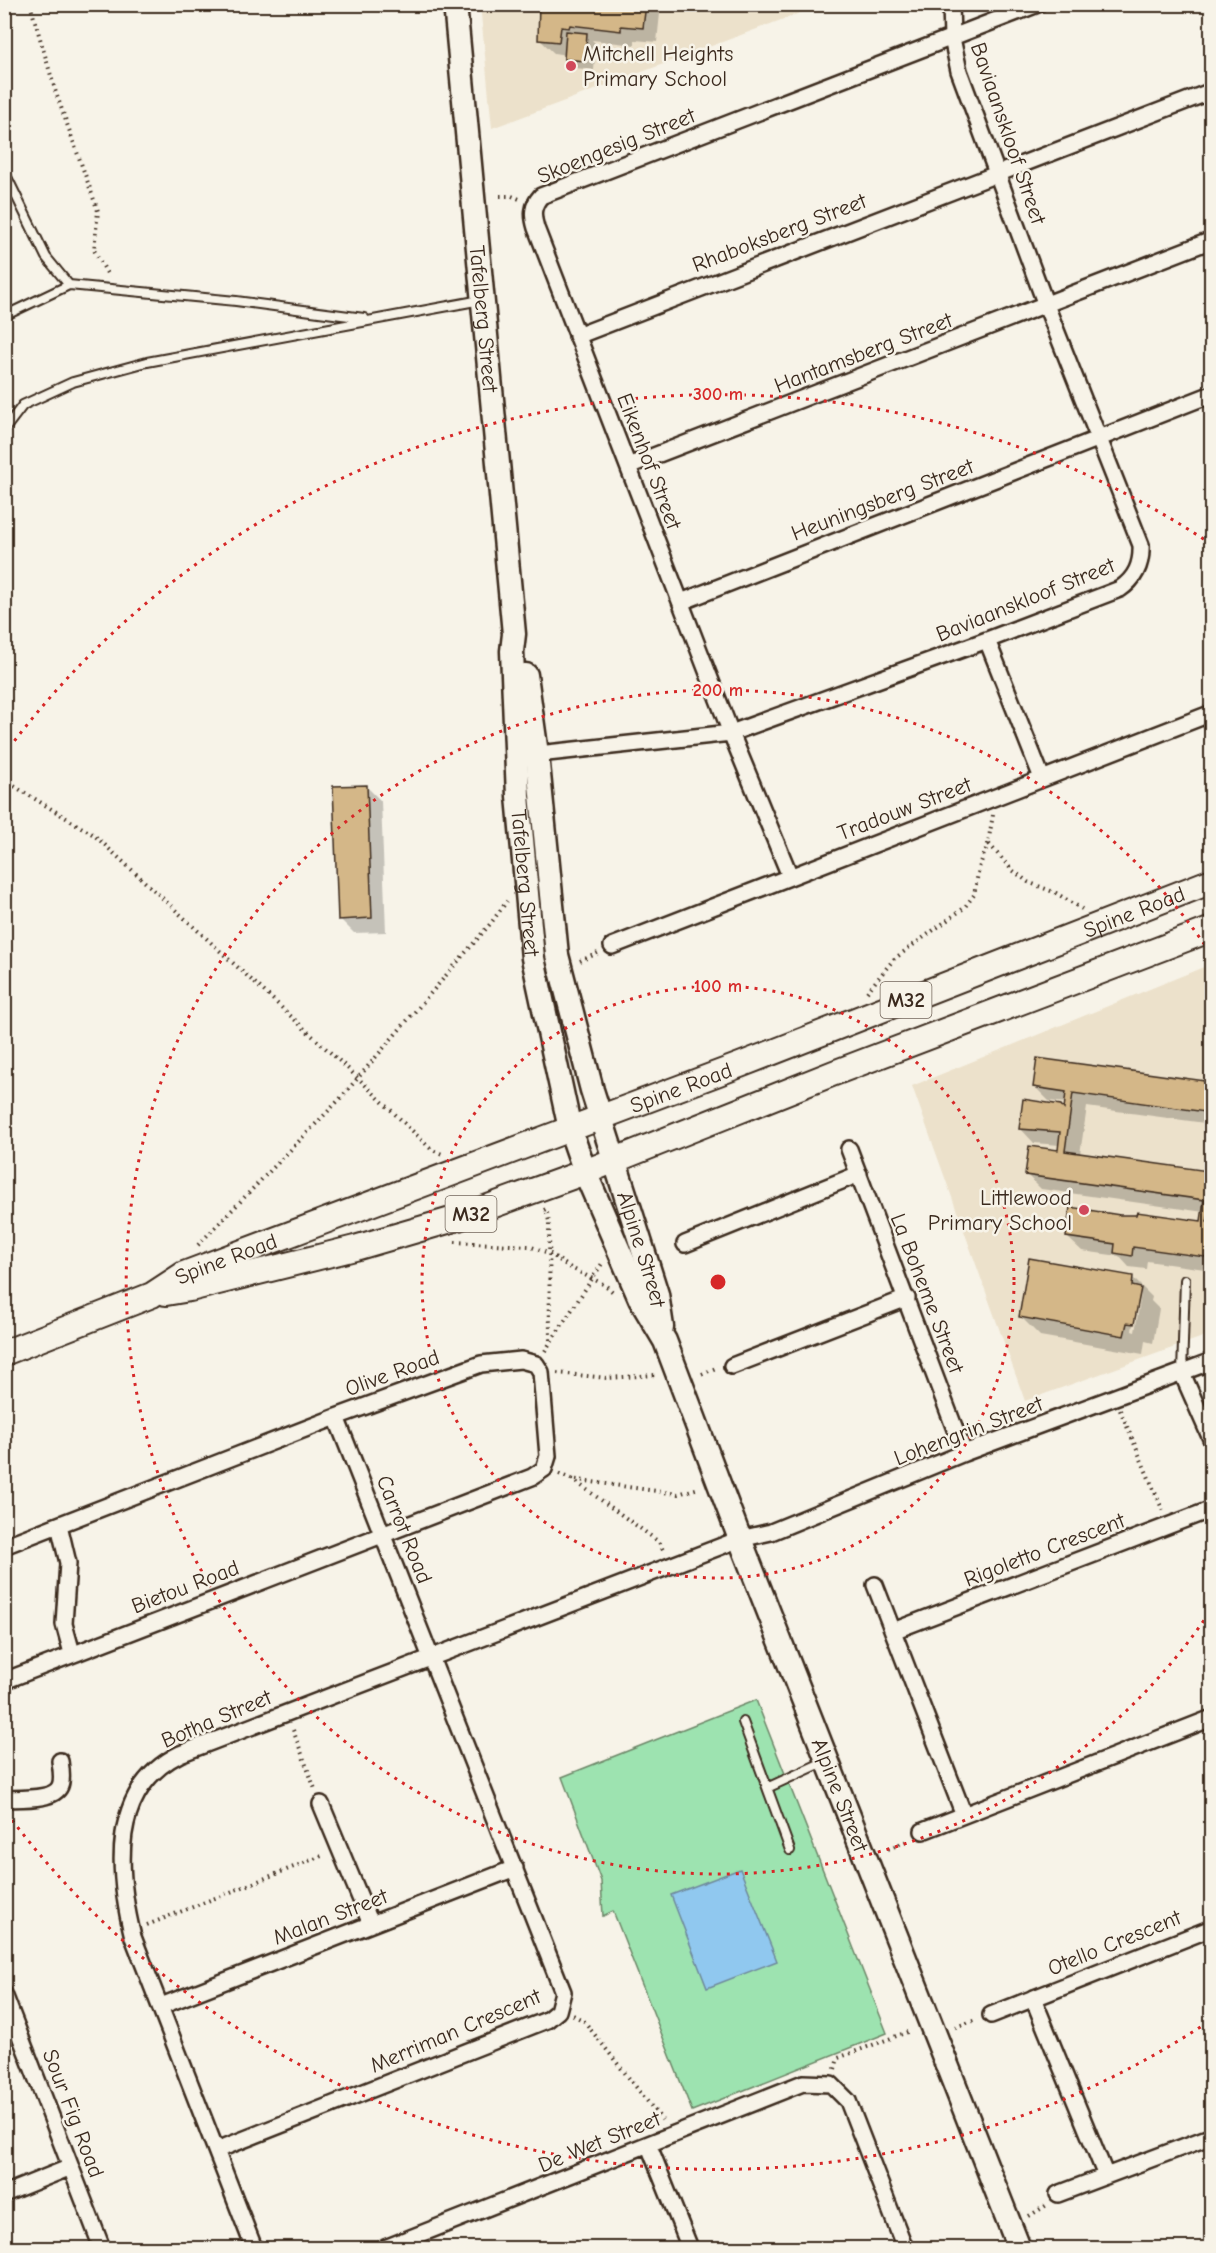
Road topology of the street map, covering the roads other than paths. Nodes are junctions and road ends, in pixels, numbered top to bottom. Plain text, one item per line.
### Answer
1 (455, 4) edge
2 (951, 4) edge
3 (1038, 4) edge
4 (952, 38) junction
5 (1212, 91) edge
6 (4, 171) edge
7 (998, 171) junction
8 (534, 204) joint
9 (1212, 240) edge
10 (69, 285) junction
11 (483, 299) junction
12 (1046, 305) junction
13 (4, 316) edge
14 (372, 319) junction
15 (577, 336) junction
16 (1212, 394) edge
17 (4, 430) edge
18 (1099, 439) junction
19 (628, 466) junction
20 (681, 602) junction
21 (987, 640) junction
22 (1212, 713) edge
23 (731, 733) junction
24 (527, 755) junction
25 (1042, 778) junction
26 (790, 876) junction
27 (1212, 881) edge
28 (1212, 929) edge
29 (607, 949) road end
30 (600, 1118) junction
31 (570, 1129) junction
32 (849, 1149) dead end
33 (615, 1160) junction
34 (585, 1172) junction
35 (859, 1174) junction
36 (685, 1244) dead end
37 (1185, 1280) dead end
38 (152, 1295) junction
39 (907, 1298) junction
40 (664, 1341) junction
41 (4, 1353) edge
42 (1212, 1361) edge
43 (732, 1366) dead end
44 (1182, 1373) junction
45 (336, 1417) junction
46 (1212, 1441) edge
47 (964, 1453) junction
48 (1212, 1509) edge
49 (59, 1525) junction
50 (383, 1536) junction
51 (740, 1539) junction
52 (4, 1546) edge
53 (874, 1585) dead end
54 (893, 1631) junction
55 (72, 1653) junction
56 (433, 1657) junction
57 (4, 1681) edge
58 (1212, 1718) edge
59 (743, 1722) dead end
60 (827, 1760) junction
61 (60, 1761) dead end
62 (769, 1787) junction
63 (4, 1799) edge
64 (321, 1804) road end
65 (963, 1815) junction
66 (920, 1833) road end
67 (790, 1850) dead end
68 (515, 1868) junction
69 (371, 1924) junction
70 (1212, 1928) edge
71 (4, 1994) edge
72 (1033, 1998) junction
73 (161, 2006) junction
74 (991, 2015) dead end
75 (1212, 2136) edge
76 (649, 2146) junction
77 (217, 2150) junction
78 (70, 2167) junction
79 (1106, 2176) junction
80 (4, 2194) edge
81 (1058, 2194) dead end
82 (394, 2247) edge
83 (102, 2248) edge
84 (254, 2248) edge
85 (690, 2248) edge
86 (905, 2248) edge
87 (1019, 2248) edge

1 - 11 street, Tafelberg Street
2 - 4 street, Baviaanskloof Street
3 - 4 street, Skoengesig Street
4 - 7 street, Baviaanskloof Street
4 - 8 street, Skoengesig Street
5 - 7 street, Rhaboksberg Street
6 - 10 lane
7 - 12 street, Baviaanskloof Street
7 - 15 street, Rhaboksberg Street
8 - 15 street, Eikenhof Street
9 - 12 street, Hantamsberg Street
10 - 13 lane
10 - 14 lane
11 - 14 lane
11 - 24 street, Tafelberg Street
12 - 18 street, Baviaanskloof Street
12 - 19 street, Hantamsberg Street
14 - 17 lane
15 - 19 street, Eikenhof Street
16 - 18 street, Heuningsberg Street
18 - 20 street, Heuningsberg Street
18 - 21 street, Baviaanskloof Street
19 - 20 street, Eikenhof Street
20 - 23 street, Eikenhof Street
21 - 23 street, Baviaanskloof Street
21 - 25 street
22 - 25 street, Tradouw Street
23 - 24 street, Baviaanskloof Street
23 - 26 street, Eikenhof Street
24 - 30 street, Tafelberg Street
24 - 31 street, Tafelberg Street
25 - 26 street, Tradouw Street
26 - 29 street, Tradouw Street
27 - 30 main road, Spine Road / M32
28 - 33 main road, Spine Road / M32
30 - 31 main road, Spine Road / M32
30 - 33 street, Tafelberg Street
31 - 34 street, Tafelberg Street
31 - 38 main road, Spine Road / M32
32 - 35 street, La Boheme Street
33 - 34 main road, Spine Road / M32
33 - 40 street, Alpine Street
34 - 38 main road, Spine Road / M32
34 - 40 street, Alpine Street
35 - 36 street
35 - 39 street, La Boheme Street
37 - 44 lane
38 - 41 main road, Spine Road / M32
39 - 43 street
39 - 47 street, La Boheme Street
40 - 51 street, Alpine Street
42 - 44 street, Lohengrin Street
44 - 46 street
44 - 47 street, Lohengrin Street
45 - 49 street, Olive Road
45 - 50 street, Carrot Road
45 - 50 street, Olive Road
47 - 51 street, Lohengrin Street
48 - 54 street, Rigoletto Crescent
49 - 52 street, Olive Road
49 - 55 street
50 - 55 street, Bietou Road
50 - 56 street, Carrot Road
51 - 56 street, Botha Street
51 - 60 street, Alpine Street
53 - 54 street
54 - 65 street
55 - 57 street, Bietou Road
56 - 68 street, Merriman Crescent
56 - 73 street, Botha Street
58 - 65 street
59 - 62 lane
60 - 62 lane
60 - 87 street, Alpine Street
61 - 63 street
62 - 67 lane
64 - 69 street
65 - 66 street
68 - 69 street, Malan Street
68 - 77 street, Merriman Crescent
69 - 73 street, Malan Street
70 - 72 street, Otello Crescent
71 - 78 street, Sour Fig Road
72 - 74 street, Otello Crescent
72 - 79 street, Otello Crescent
73 - 77 street, Botha Street
75 - 79 street
76 - 82 street, De Wet Street
76 - 85 street
76 - 86 street, De Wet Street
77 - 84 street, Botha Street
78 - 80 street
78 - 83 street, Sour Fig Road
79 - 81 street

